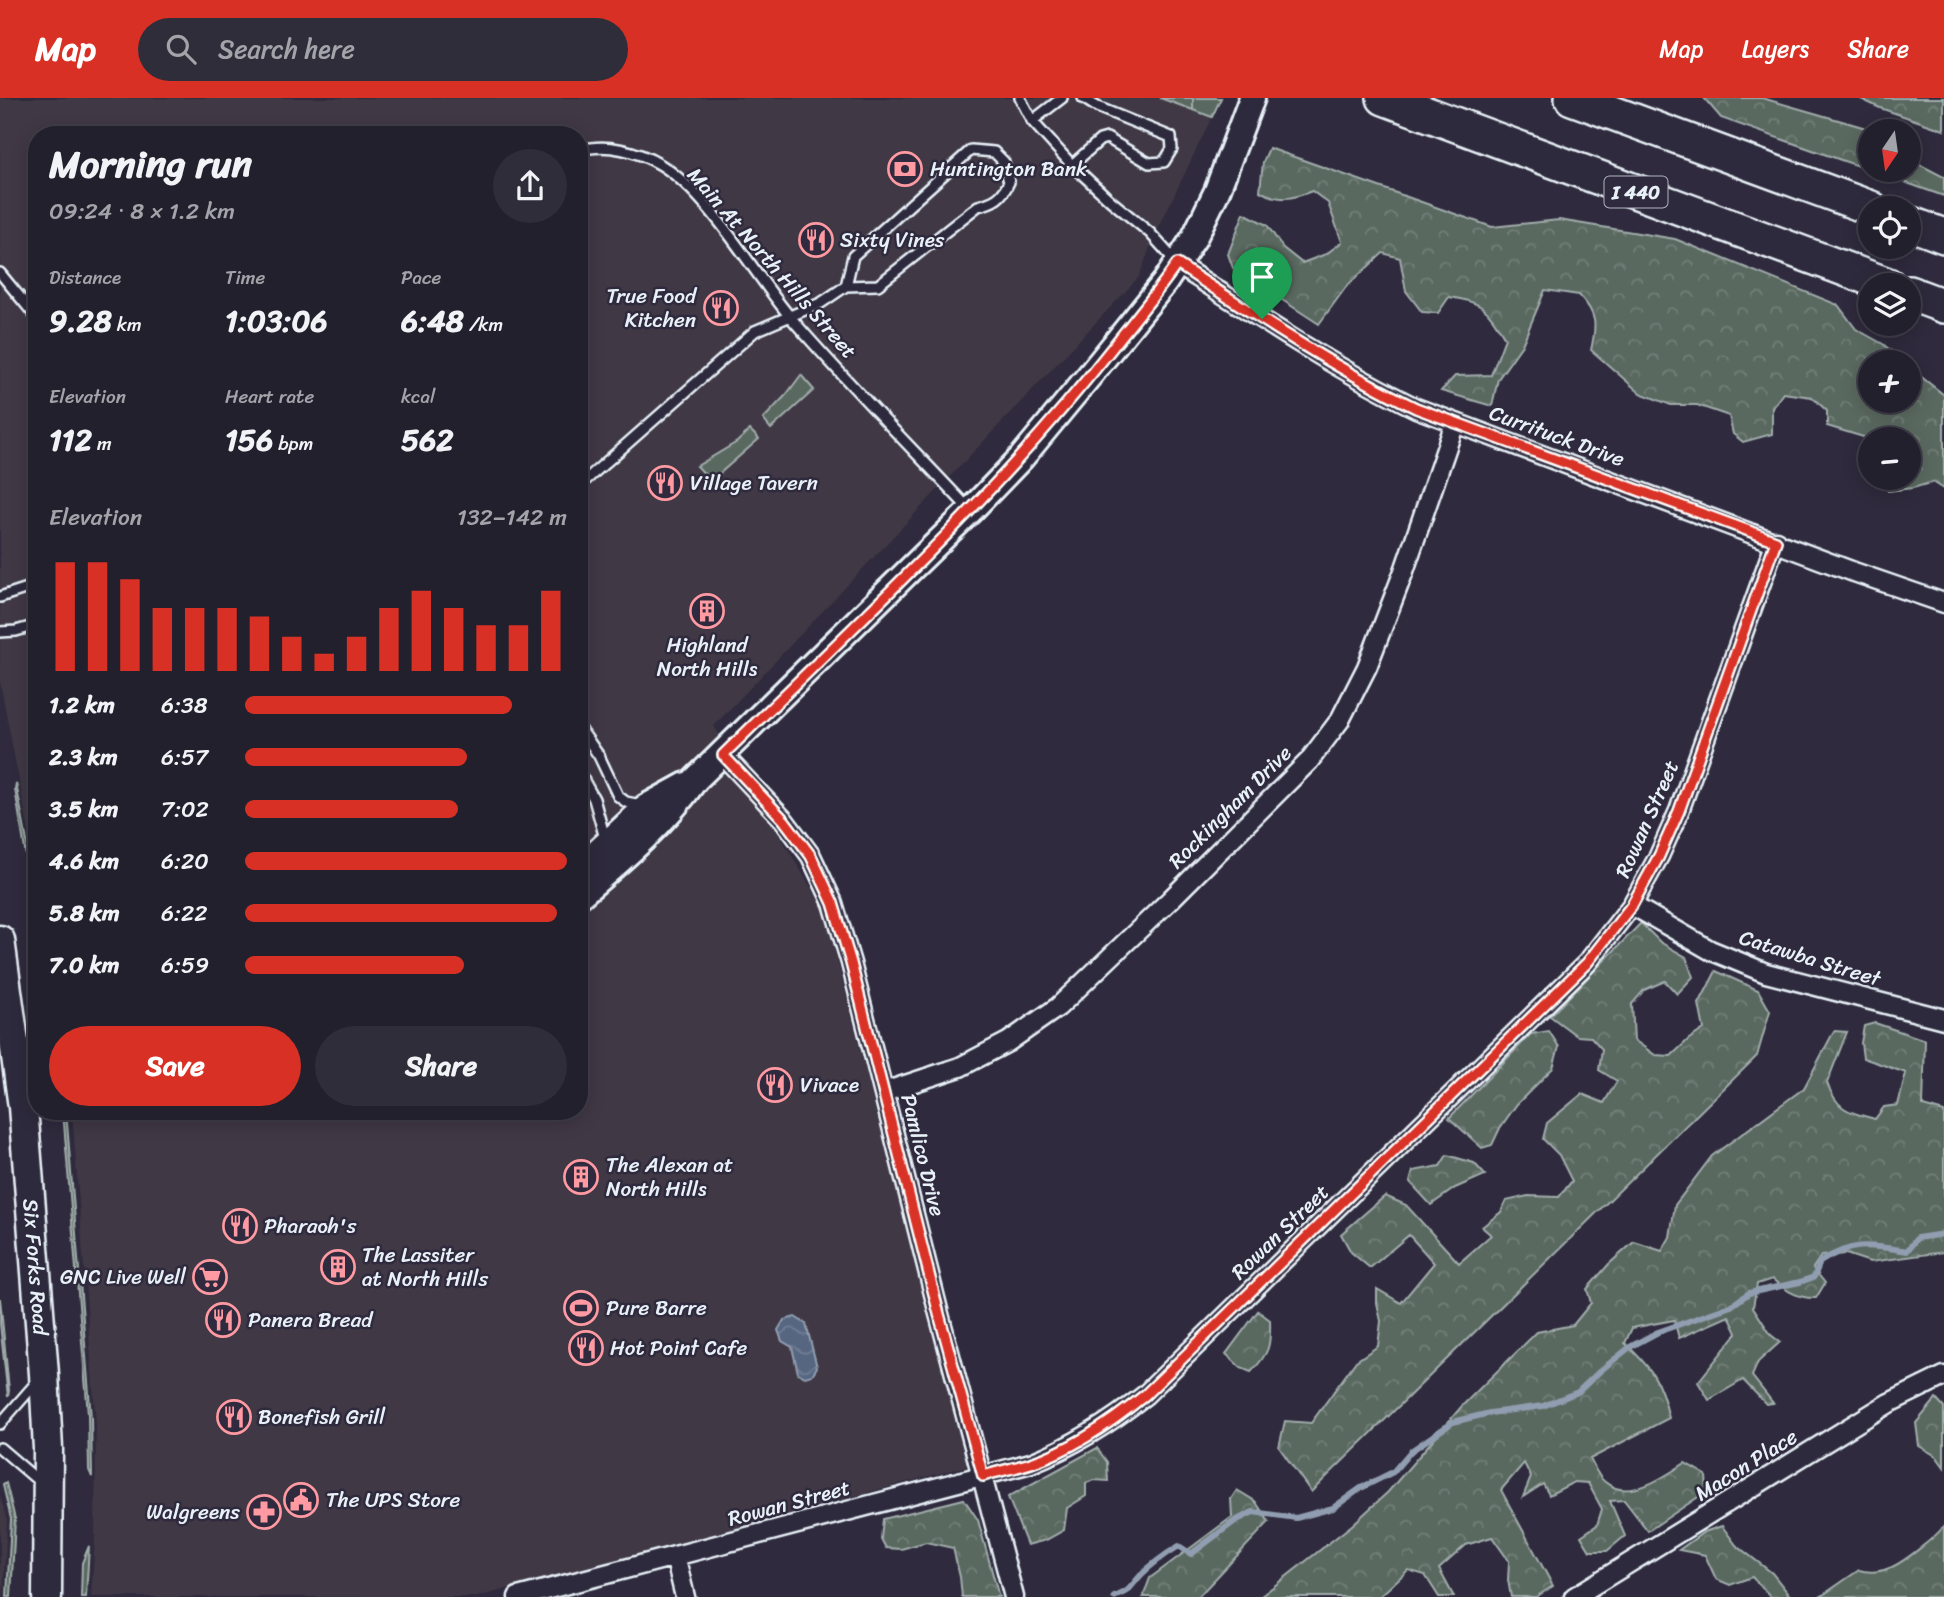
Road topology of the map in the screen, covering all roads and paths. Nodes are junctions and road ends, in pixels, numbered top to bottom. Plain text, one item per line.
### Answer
1 (1020, 98) edge
2 (1062, 98) edge
3 (1083, 98) edge
4 (1252, 98) edge
5 (1384, 98) edge
6 (1572, 98) edge
7 (1032, 121) junction
8 (588, 148) edge
9 (1072, 165) junction
10 (1858, 203) edge
11 (1921, 227) edge
12 (1944, 236) edge
13 (1177, 264) junction
14 (0, 273) edge
15 (1858, 274) edge
16 (846, 286) junction
17 (1921, 297) edge
18 (1944, 306) edge
19 (28, 307) edge
20 (790, 317) junction
21 (1455, 423) junction
22 (588, 478) edge
23 (970, 511) junction
24 (1776, 541) junction
25 (28, 588) edge
26 (0, 597) edge
27 (1944, 603) edge
28 (28, 628) edge
29 (0, 632) edge
30 (588, 741) edge
31 (723, 755) junction
32 (695, 780) junction
33 (588, 788) edge
34 (646, 807) junction
35 (606, 844) junction
36 (588, 861) edge
37 (588, 888) edge
38 (1632, 905) junction
39 (0, 940) edge
40 (1944, 1019) edge
41 (18, 1064) edge
42 (884, 1091) junction
43 (44, 1374) junction
44 (1944, 1376) edge
45 (0, 1424) edge
46 (0, 1448) edge
47 (983, 1476) junction
48 (49, 1490) junction
49 (675, 1556) junction
50 (47, 1597) edge
51 (518, 1597) edge
52 (685, 1597) edge
53 (1014, 1597) edge
54 (1574, 1597) edge

1 - 7 lane
2 - 7 lane
3 - 9 lane
4 - 13 main road
5 - 15 highway, I 440
6 - 10 highway
7 - 9 lane
8 - 20 lane, Main At North Hills Street
9 - 13 lane
11 - 12 highway
13 - 21 street, Currituck Drive
13 - 23 main road
14 - 19 lane
16 - 16 lane
16 - 20 lane
17 - 18 highway
20 - 22 lane
20 - 23 lane, Main At North Hills Street
21 - 24 street, Currituck Drive
21 - 42 street, Rockingham Drive
23 - 31 main road
24 - 27 street, Currituck Drive
24 - 38 street, Rowan Street
25 - 26 lane
28 - 29 lane
30 - 34 lane
31 - 32 main road
31 - 42 street, Pamlico Drive
32 - 34 main road
32 - 37 main road
33 - 35 lane
34 - 35 main road
35 - 36 main road
38 - 40 street, Catawba Street
38 - 47 street, Rowan Street
39 - 41 main road, Six Forks Road
41 - 43 main road, Six Forks Road
42 - 47 street, Pamlico Drive
43 - 45 lane
43 - 48 main road, Six Forks Road
44 - 54 street, Macon Place
46 - 48 lane
47 - 49 street, Rowan Street
47 - 53 street, Pamlico Drive
48 - 50 main road, Six Forks Road
49 - 51 street, Rowan Street
49 - 52 street

